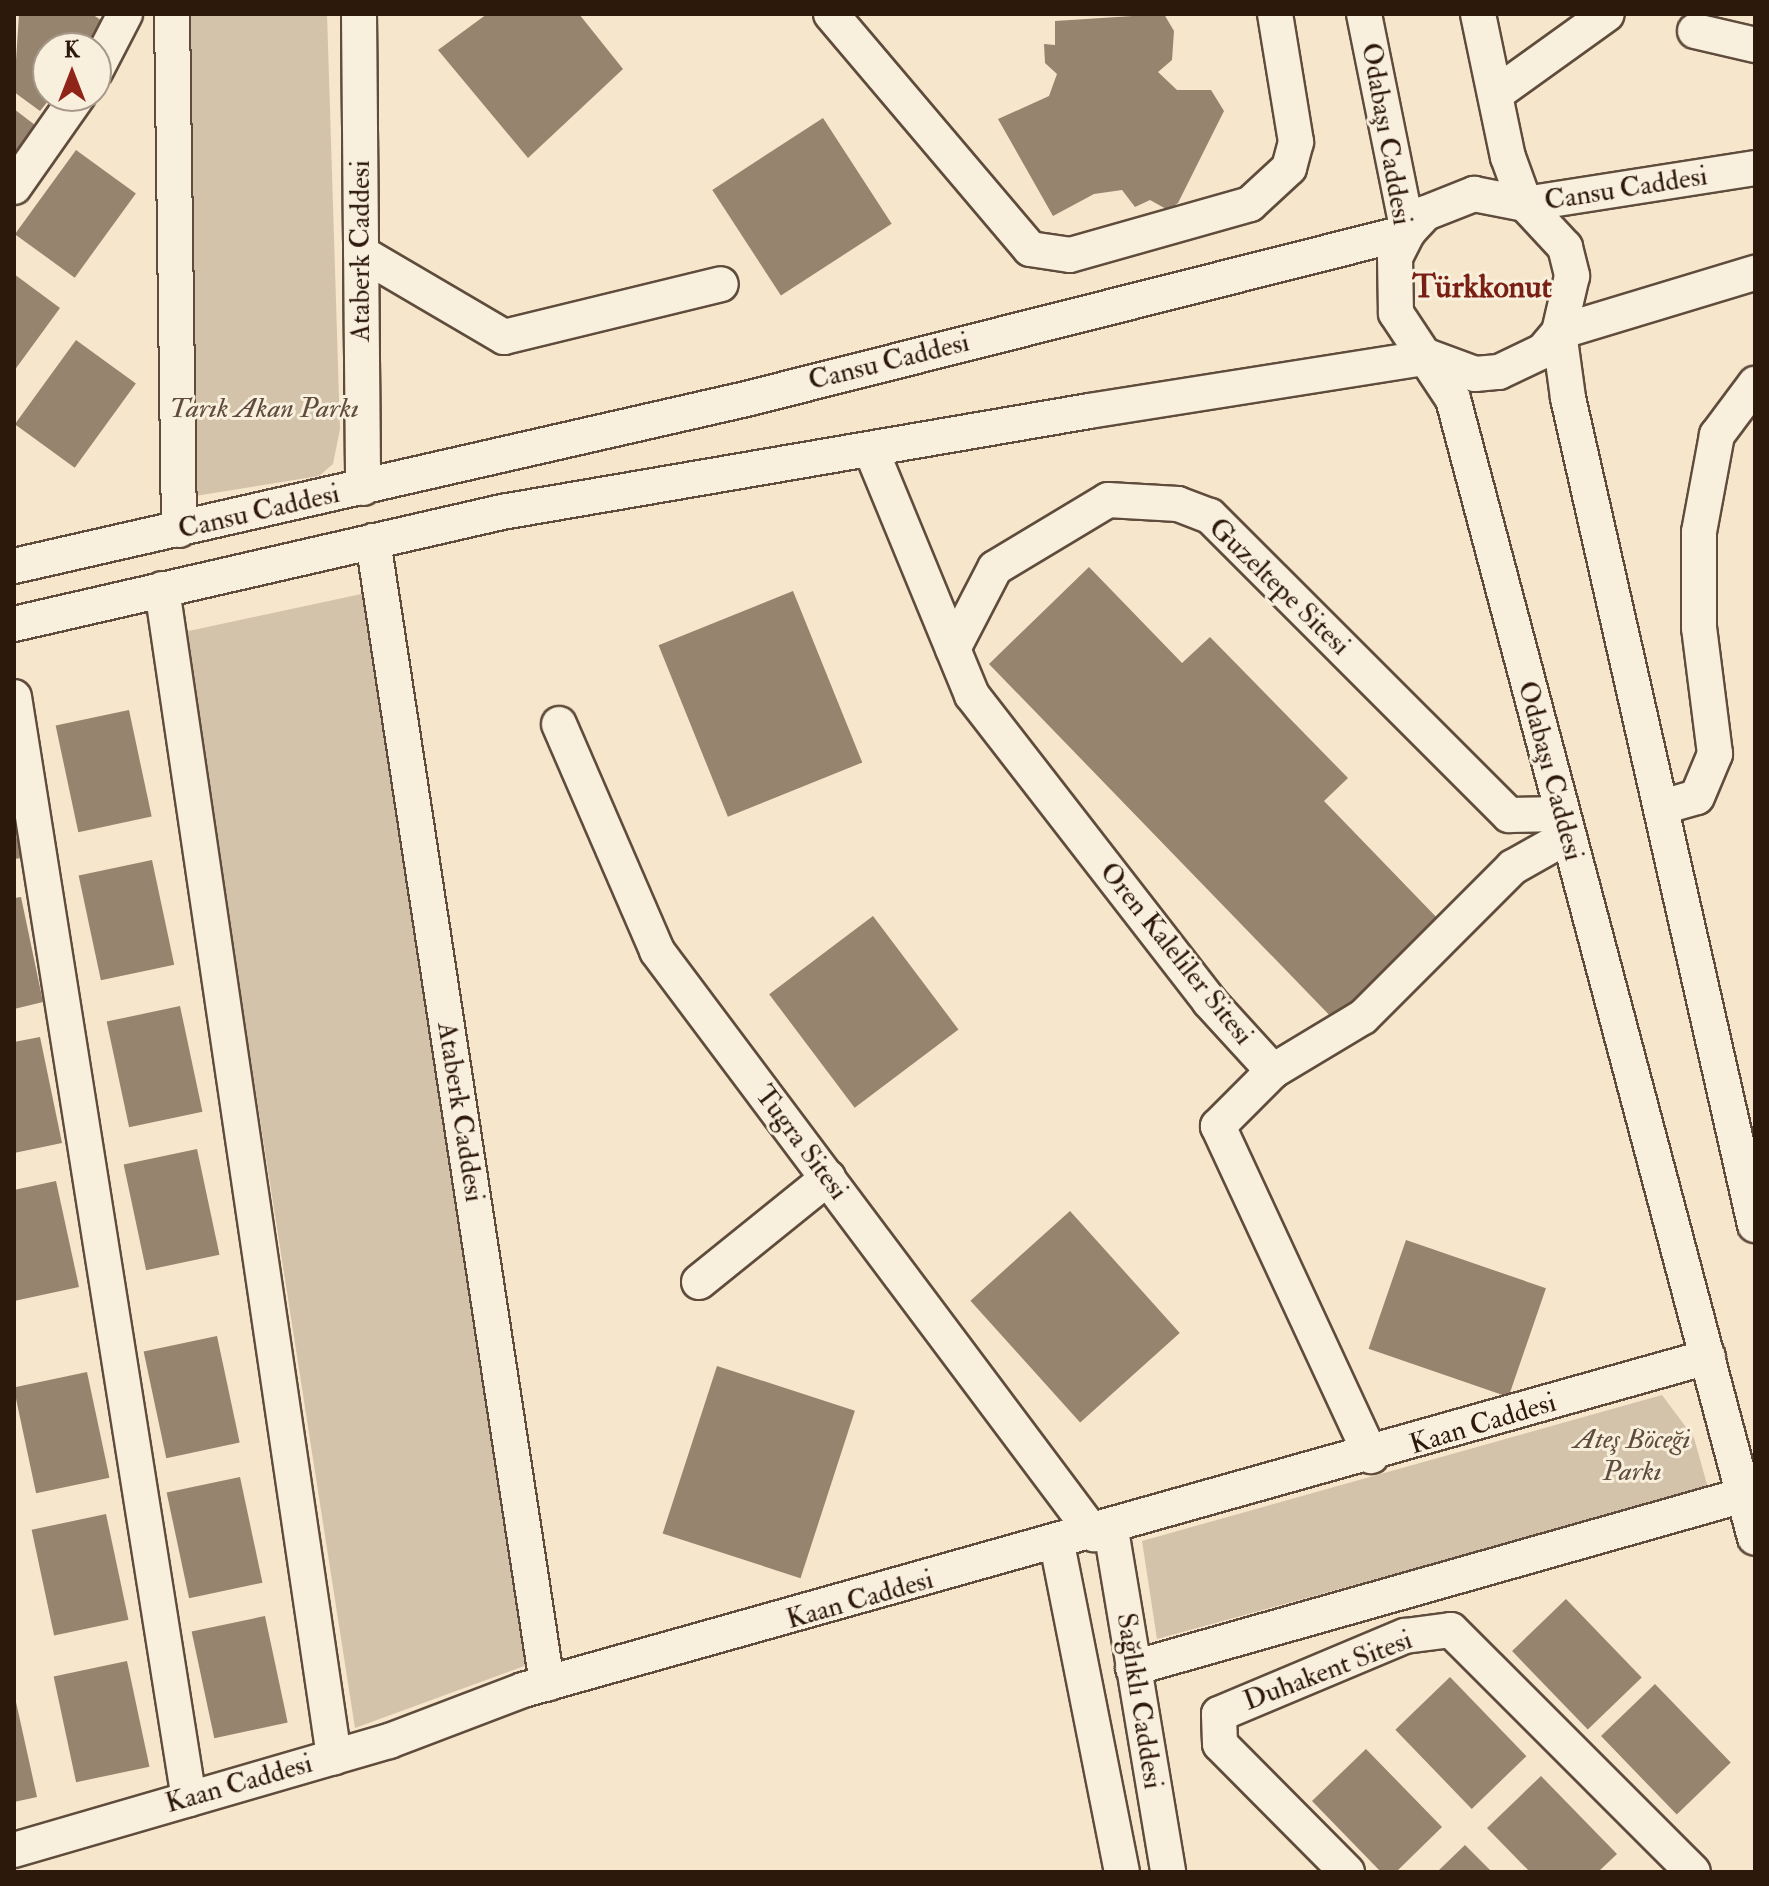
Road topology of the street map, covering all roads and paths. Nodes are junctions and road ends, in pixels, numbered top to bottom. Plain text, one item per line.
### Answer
1 (125, 14) edge
2 (172, 14) edge
3 (359, 14) edge
4 (831, 14) edge
5 (1275, 14) edge
6 (1364, 14) edge
7 (1478, 14) edge
8 (1607, 14) edge
9 (1695, 31) dead end
10 (112, 39) edge
11 (1755, 45) edge
12 (1497, 93) junction
13 (67, 112) edge
14 (1755, 168) edge
15 (14, 187) edge
16 (1525, 204) junction
17 (1408, 232) junction
18 (361, 253) junction
19 (1755, 273) edge
20 (721, 284) dead end
21 (1559, 332) junction
22 (1429, 357) junction
23 (1755, 384) edge
24 (871, 450) junction
25 (363, 488) junction
26 (179, 530) junction
27 (373, 541) junction
28 (14, 566) edge
29 (162, 589) junction
30 (14, 624) edge
31 (953, 649) junction
32 (14, 697) edge
33 (559, 724) dead end
34 (1662, 807) junction
35 (1565, 825) junction
36 (1273, 1071) junction
37 (1745, 1125) edge
38 (828, 1178) junction
39 (1755, 1225) edge
40 (699, 1282) dead end
41 (1708, 1357) junction
42 (1371, 1456) junction
43 (1744, 1495) junction
44 (1102, 1532) junction
45 (1755, 1538) edge
46 (1057, 1544) junction
47 (1133, 1668) junction
48 (547, 1684) junction
49 (334, 1757) junction
50 (189, 1799) junction
51 (14, 1850) edge
52 (1122, 1872) edge
53 (1168, 1872) edge
54 (1347, 1872) edge
55 (1693, 1872) edge

1 - 10 street
2 - 26 street
3 - 18 street, Ataberk Caddesi
4 - 5 street
6 - 17 street, Odabaşı Caddesi
7 - 12 street
8 - 12 street
9 - 11 street
12 - 16 street
13 - 15 street
14 - 16 street, Cansu Caddesi
16 - 17 street, Cansu Caddesi
16 - 21 street
17 - 22 street, Odabaşı Caddesi
17 - 25 street, Cansu Caddesi
18 - 20 street
18 - 25 street, Ataberk Caddesi
19 - 21 street, Cansu Caddesi
21 - 22 street, Cansu Caddesi
21 - 34 street
22 - 24 street, Cansu Caddesi
22 - 35 street, Odabaşı Caddesi
23 - 34 street
24 - 27 street, Cansu Caddesi
24 - 31 street, Oren Kaleliler Sitesi
25 - 26 street, Cansu Caddesi
26 - 28 street, Cansu Caddesi
27 - 29 street, Cansu Caddesi
27 - 48 street, Ataberk Caddesi
29 - 30 street, Cansu Caddesi
29 - 49 street
31 - 35 street, Guzeltepe Sitesi
31 - 36 street, Oren Kaleliler Sitesi
32 - 50 street
33 - 38 street, Tugra Sitesi
34 - 37 street
35 - 36 street
35 - 41 street, Odabaşı Caddesi
36 - 42 street, Oren Kaleliler Sitesi
37 - 39 street
38 - 40 street
38 - 44 street, Tugra Sitesi
41 - 42 street, Kaan Caddesi
41 - 43 street, Odabaşı Caddesi
42 - 44 street, Kaan Caddesi
43 - 45 street, Odabaşı Caddesi
43 - 47 street
44 - 46 street, Kaan Caddesi
44 - 47 street, Sağlıklı Caddesi
46 - 48 street, Kaan Caddesi
46 - 52 street, Sağlıklı Caddesi
47 - 53 street, Sağlıklı Caddesi
48 - 49 street, Kaan Caddesi
49 - 50 street, Kaan Caddesi
50 - 51 street, Kaan Caddesi
54 - 55 street, Duhakent Sitesi

